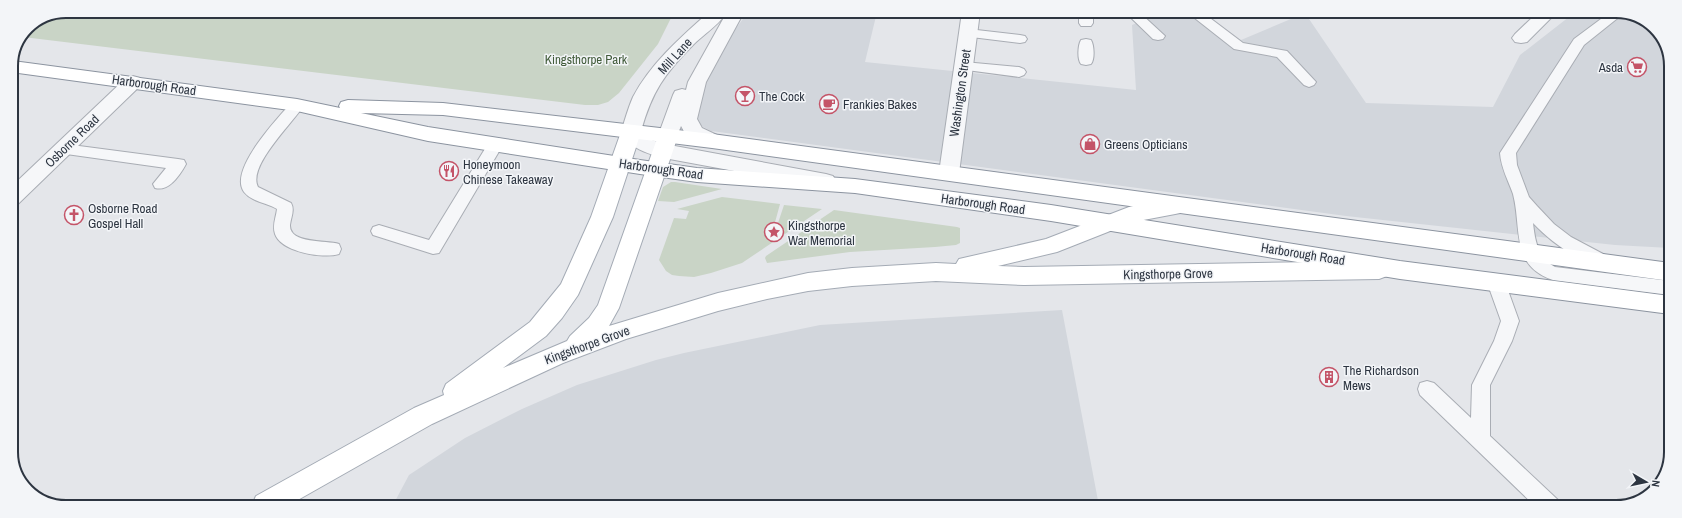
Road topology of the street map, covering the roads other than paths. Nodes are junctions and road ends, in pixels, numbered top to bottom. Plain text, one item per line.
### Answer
1 (712, 18) edge
2 (715, 18) edge
3 (732, 18) edge
4 (970, 18) edge
5 (1138, 18) edge
6 (1201, 18) edge
7 (1536, 18) edge
8 (1610, 18) edge
9 (968, 33) junction
10 (1158, 36) dead end
11 (1521, 38) dead end
12 (1020, 39) dead end
13 (1086, 43) dead end
14 (1086, 61) dead end
15 (964, 66) junction
16 (18, 67) edge
17 (1020, 72) dead end
18 (133, 82) junction
19 (1308, 82) dead end
20 (297, 105) junction
21 (631, 132) junction
22 (712, 141) junction
23 (496, 144) junction
24 (64, 149) junction
25 (663, 152) junction
26 (620, 163) junction
27 (949, 173) junction
28 (161, 184) dead end
29 (18, 192) edge
30 (1522, 199) junction
31 (1184, 206) junction
32 (1108, 222) junction
33 (379, 231) dead end
34 (333, 249) dead end
35 (1531, 252) junction
36 (1606, 263) junction
37 (1400, 270) junction
38 (1664, 271) edge
39 (936, 272) junction
40 (1496, 282) junction
41 (1664, 287) edge
42 (1664, 303) edge
43 (571, 349) junction
44 (1427, 389) dead end
45 (423, 416) junction
46 (1480, 440) junction
47 (275, 500) edge
48 (1544, 500) edge

1 - 21 street, Mill Lane
2 - 25 street, Mill Lane
3 - 22 street
4 - 9 street, Washington Street
5 - 10 lane
6 - 19 lane
7 - 11 street
8 - 30 lane
9 - 12 lane
9 - 15 street, Washington Street
13 - 14 lane
15 - 17 lane
15 - 27 street, Washington Street
16 - 18 main road, Harborough Road
18 - 20 main road, Harborough Road
18 - 24 street, Osborne Road
20 - 21 main road, Harborough Road
20 - 23 main road, Harborough Road
20 - 34 lane
21 - 25 street
21 - 26 main road
22 - 25 main road, Harborough Road
22 - 27 main road, Harborough Road
23 - 26 main road, Harborough Road
23 - 33 lane
24 - 28 lane
24 - 29 street, Osborne Road
25 - 26 main road, Harborough Road
25 - 32 main road, Harborough Road
25 - 43 main road
26 - 45 main road
27 - 31 main road, Harborough Road
30 - 35 lane
30 - 36 lane
31 - 32 main road, Kingsthorpe Grove
31 - 35 main road, Harborough Road
32 - 37 main road, Harborough Road
32 - 39 main road, Kingsthorpe Grove
35 - 36 main road, Harborough Road
35 - 41 lane
36 - 38 main road, Harborough Road
37 - 39 main road, Kingsthorpe Grove
37 - 40 main road, Harborough Road
39 - 43 main road, Kingsthorpe Grove
40 - 42 main road, Harborough Road
40 - 46 lane
43 - 45 main road, Kingsthorpe Grove
44 - 46 lane
45 - 47 main road, Kingsthorpe Grove
46 - 48 lane

